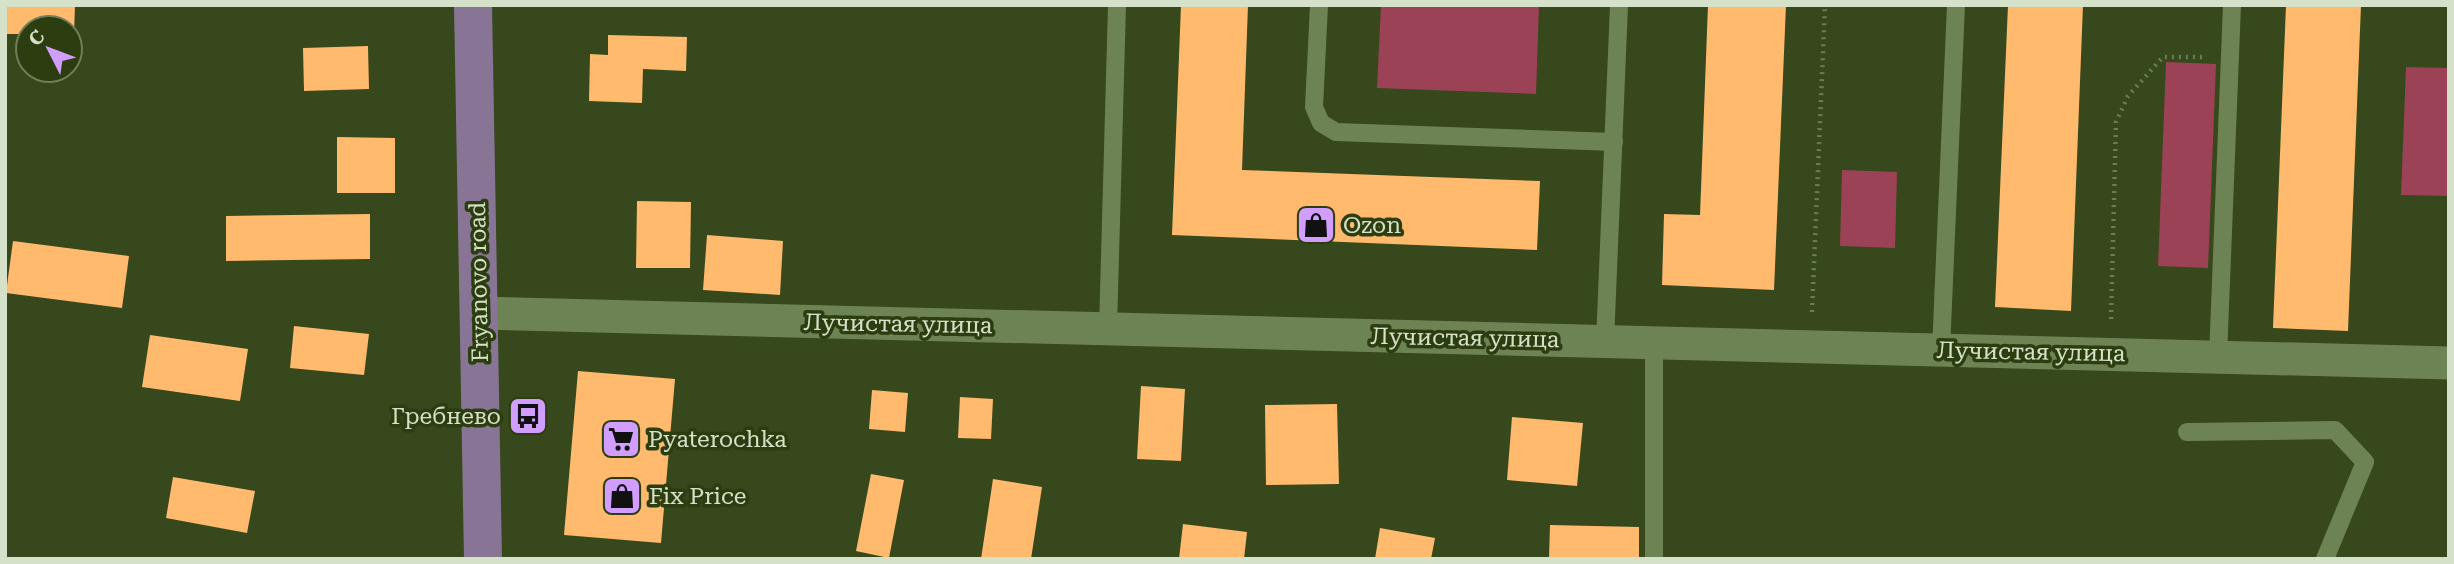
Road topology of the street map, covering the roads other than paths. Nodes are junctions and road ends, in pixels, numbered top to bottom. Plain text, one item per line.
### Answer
1 (473, 5) edge
2 (1117, 5) edge
3 (1319, 5) edge
4 (1619, 5) edge
5 (1956, 5) edge
6 (2232, 5) edge
7 (1614, 142) junction
8 (480, 313) junction
9 (1108, 329) junction
10 (1605, 342) junction
11 (1654, 343) junction
12 (1941, 350) junction
13 (2218, 358) junction
14 (2449, 363) edge
15 (2187, 432) dead end
16 (483, 559) edge
17 (1654, 559) edge
18 (2325, 559) edge

1 - 8 main road, Fryanovo road
2 - 9 lane
3 - 7 lane
4 - 7 lane
5 - 12 lane
6 - 13 lane
7 - 10 lane
8 - 9 street, Лучистая улица
8 - 16 main road, Fryanovo road
9 - 10 street, Лучистая улица
10 - 11 street, Лучистая улица
11 - 12 street, Лучистая улица
11 - 17 lane
12 - 13 street, Лучистая улица
13 - 14 street, Лучистая улица
15 - 18 lane

